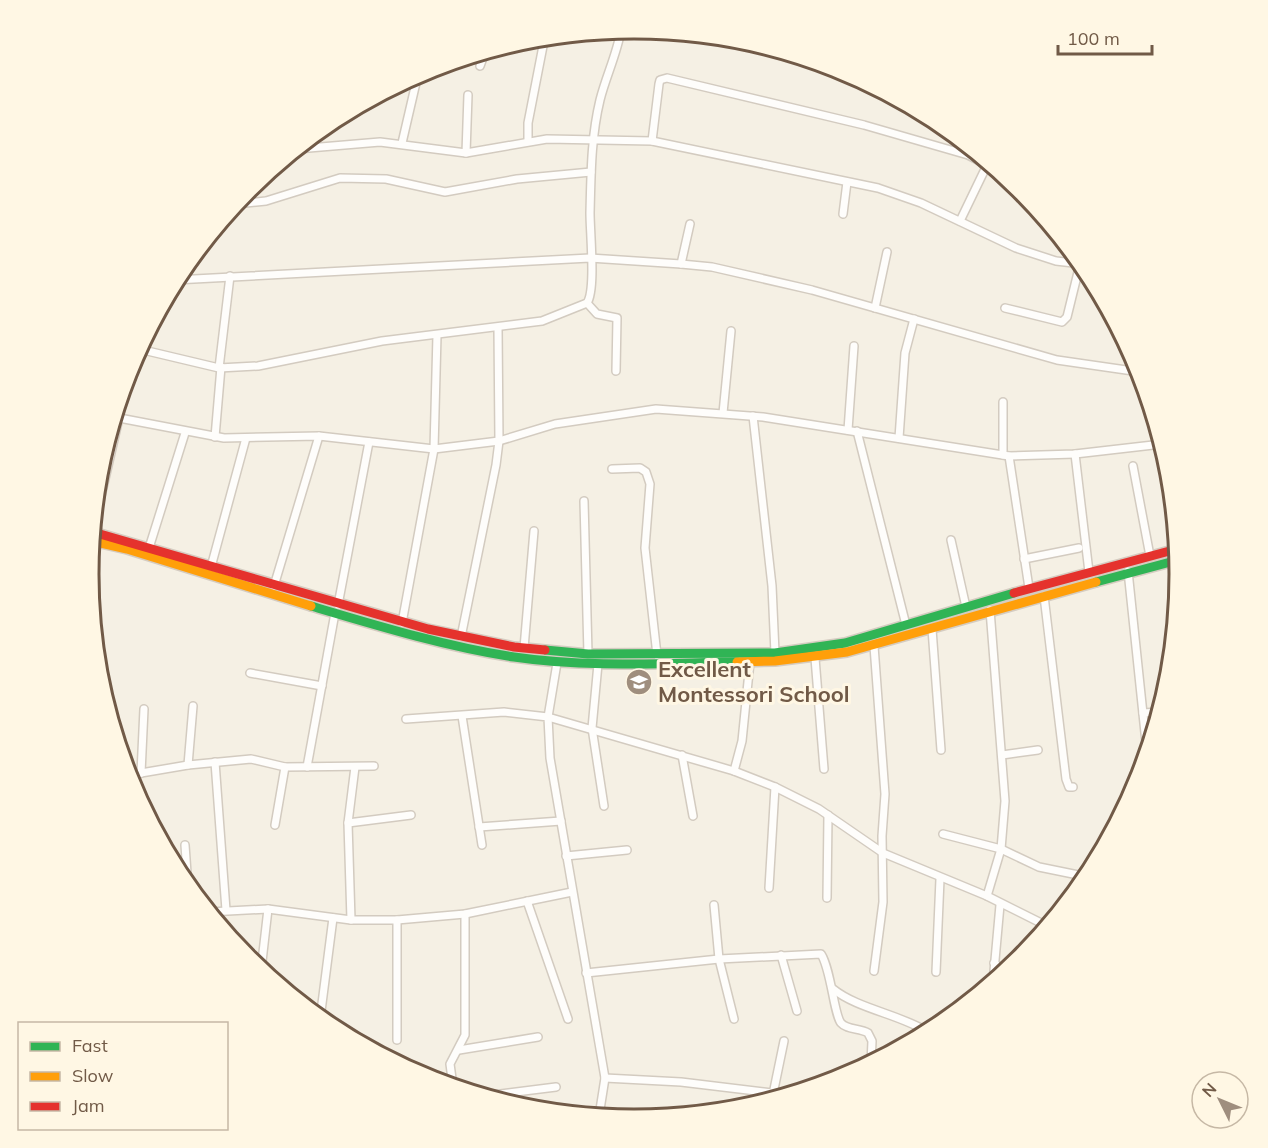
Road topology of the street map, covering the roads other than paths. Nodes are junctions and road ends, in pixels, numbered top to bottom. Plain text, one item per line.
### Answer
1 (619, 39) edge
2 (543, 47) edge
3 (482, 61) edge
4 (480, 66) dead end
5 (415, 86) edge
6 (468, 95) dead end
7 (592, 138) junction
8 (528, 141) junction
9 (652, 141) junction
10 (402, 143) junction
11 (311, 148) edge
12 (958, 148) edge
13 (466, 153) junction
14 (985, 170) edge
15 (591, 172) junction
16 (846, 182) junction
17 (250, 203) edge
18 (843, 214) dead end
19 (960, 221) junction
20 (690, 224) dead end
21 (887, 252) dead end
22 (590, 258) junction
23 (1068, 262) edge
24 (681, 264) junction
25 (230, 276) junction
26 (1078, 276) edge
27 (188, 279) edge
28 (587, 303) junction
29 (875, 308) junction
30 (1005, 308) dead end
31 (914, 319) junction
32 (498, 328) junction
33 (731, 331) dead end
34 (437, 335) junction
35 (854, 346) dead end
36 (148, 351) edge
37 (220, 368) junction
38 (1129, 370) edge
39 (616, 371) dead end
40 (1003, 402) dead end
41 (723, 413) junction
42 (753, 416) junction
43 (122, 419) edge
44 (848, 430) junction
45 (857, 431) junction
46 (185, 433) junction
47 (319, 436) junction
48 (215, 437) junction
49 (246, 438) junction
50 (899, 438) junction
51 (499, 441) junction
52 (369, 442) junction
53 (1153, 445) edge
54 (434, 449) junction
55 (1075, 454) junction
56 (1006, 456) junction
57 (1133, 466) dead end
58 (612, 469) dead end
59 (584, 501) dead end
60 (534, 531) dead end
61 (101, 534) edge
62 (951, 540) dead end
63 (100, 543) edge
64 (149, 548) junction
65 (1079, 548) dead end
66 (1168, 551) edge
67 (1150, 556) junction
68 (1024, 559) junction
69 (1169, 562) edge
70 (211, 567) junction
71 (1128, 571) junction
72 (1089, 572) junction
73 (274, 585) junction
74 (1029, 588) junction
75 (1044, 596) junction
76 (966, 607) junction
77 (336, 609) junction
78 (990, 610) junction
79 (402, 623) junction
80 (906, 625) junction
81 (932, 629) junction
82 (461, 637) junction
83 (874, 646) junction
84 (524, 648) junction
85 (775, 653) junction
86 (588, 654) junction
87 (657, 655) junction
88 (815, 658) junction
89 (750, 662) junction
90 (557, 663) junction
91 (598, 664) junction
92 (250, 673) dead end
93 (322, 686) junction
94 (193, 706) dead end
95 (144, 709) dead end
96 (1143, 713) junction
97 (1151, 713) edge
98 (462, 716) junction
99 (548, 717) junction
100 (406, 719) dead end
101 (592, 728) junction
102 (1145, 732) edge
103 (941, 750) dead end
104 (1038, 750) dead end
105 (1002, 754) junction
106 (682, 755) junction
107 (215, 762) junction
108 (189, 765) junction
109 (374, 766) dead end
110 (285, 767) junction
111 (307, 767) junction
112 (355, 767) junction
113 (824, 769) dead end
114 (734, 771) junction
115 (141, 773) junction
116 (138, 774) edge
117 (775, 787) junction
118 (1073, 787) dead end
119 (604, 806) dead end
120 (411, 815) dead end
121 (828, 815) junction
122 (693, 816) dead end
123 (561, 821) junction
124 (348, 823) junction
125 (275, 825) dead end
126 (479, 827) junction
127 (943, 834) dead end
128 (185, 845) dead end
129 (482, 845) dead end
130 (1001, 849) junction
131 (627, 850) dead end
132 (883, 853) junction
133 (566, 856) junction
134 (187, 867) edge
135 (1076, 875) edge
136 (939, 879) junction
137 (769, 888) dead end
138 (572, 892) junction
139 (987, 896) junction
140 (827, 898) dead end
141 (527, 901) junction
142 (714, 905) dead end
143 (1000, 905) junction
144 (268, 909) junction
145 (226, 910) junction
146 (219, 911) edge
147 (465, 914) junction
148 (333, 918) junction
149 (351, 920) junction
150 (397, 920) junction
151 (1040, 923) edge
152 (782, 955) junction
153 (262, 958) edge
154 (719, 960) junction
155 (994, 963) junction
156 (998, 966) edge
157 (994, 970) edge
158 (874, 971) dead end
159 (936, 972) dead end
160 (586, 973) junction
161 (833, 989) junction
162 (321, 1008) edge
163 (797, 1011) dead end
164 (568, 1019) dead end
165 (734, 1019) dead end
166 (918, 1027) edge
167 (538, 1037) dead end
168 (397, 1040) dead end
169 (784, 1041) dead end
170 (459, 1050) junction
171 (871, 1054) edge
172 (452, 1077) edge
173 (605, 1078) junction
174 (556, 1087) dead end
175 (773, 1091) edge
176 (506, 1093) edge
177 (759, 1094) edge
178 (600, 1108) edge

1 - 7 street
2 - 8 street
3 - 4 street
5 - 10 street
6 - 13 street
7 - 8 street
7 - 9 street
7 - 15 street
8 - 13 street
9 - 12 street
9 - 16 street
10 - 11 street
10 - 13 street
14 - 19 street
15 - 17 street
15 - 22 street
16 - 18 street
16 - 19 street
19 - 23 street
20 - 24 street
21 - 29 street
22 - 24 street
22 - 25 street
22 - 28 street
24 - 29 street
25 - 27 street
25 - 37 street
26 - 30 street
28 - 32 street
28 - 39 street
29 - 31 street
31 - 38 street
31 - 50 street
32 - 34 street
32 - 51 street
33 - 41 street
34 - 37 street
34 - 54 street
35 - 44 street
36 - 37 street
37 - 48 street
40 - 56 street
41 - 42 street
41 - 51 street
42 - 44 street
42 - 85 street
43 - 46 street
44 - 45 street
45 - 50 street
45 - 80 street
46 - 48 street
46 - 64 street
47 - 49 street
47 - 52 street
47 - 73 street
48 - 49 street
49 - 70 street
50 - 56 street
51 - 54 street
51 - 82 street
52 - 54 street
52 - 77 street
53 - 55 street
54 - 79 street
55 - 56 street
55 - 72 street
56 - 68 street
57 - 67 street
58 - 87 street
59 - 86 street
60 - 84 street
61 - 64 main road
62 - 76 street
63 - 77 main road
64 - 70 main road
65 - 68 street
66 - 67 main road
67 - 72 main road
68 - 74 street
69 - 71 main road
70 - 73 main road
71 - 75 main road
71 - 96 street
72 - 74 main road
73 - 77 main road
74 - 76 main road
75 - 78 main road
75 - 118 street
76 - 80 main road
77 - 79 main road
77 - 90 main road
77 - 93 street
78 - 81 main road
78 - 105 street
79 - 82 main road
80 - 85 main road
81 - 83 main road
81 - 103 street
82 - 84 main road
83 - 88 main road
83 - 132 street
84 - 86 main road
85 - 87 main road
86 - 87 main road
88 - 89 main road
88 - 113 street
89 - 91 main road
89 - 114 street
90 - 91 main road
90 - 99 street
91 - 101 street
92 - 93 street
93 - 111 street
94 - 108 street
95 - 115 street
96 - 97 street
96 - 102 street
98 - 99 street
98 - 100 street
98 - 126 street
99 - 101 street
99 - 123 street
101 - 106 street
101 - 119 street
104 - 105 street
105 - 130 street
106 - 114 street
106 - 122 street
107 - 108 street
107 - 110 street
107 - 145 street
108 - 115 street
109 - 112 street
110 - 111 street
110 - 125 street
111 - 112 street
112 - 124 street
114 - 117 street
115 - 116 street
117 - 121 street
117 - 137 street
120 - 124 street
121 - 132 street
121 - 140 street
123 - 126 street
123 - 133 street
124 - 149 street
126 - 129 street
127 - 130 street
128 - 134 street
130 - 135 street
130 - 139 street
131 - 133 street
132 - 136 street
132 - 158 street
133 - 138 street
136 - 139 street
136 - 159 street
138 - 141 street
138 - 160 street
139 - 143 street
141 - 147 street
141 - 164 street
142 - 154 street
143 - 151 street
143 - 155 street
144 - 145 street
144 - 148 street
144 - 153 street
145 - 146 street
147 - 150 street
147 - 170 street
148 - 149 street
148 - 162 street
149 - 150 street
150 - 168 street
152 - 154 street
152 - 161 street
152 - 163 street
154 - 160 street
154 - 165 street
155 - 156 street
155 - 157 street
160 - 173 street
161 - 166 street
161 - 171 street
167 - 170 street
169 - 175 street
170 - 172 street
173 - 177 street
173 - 178 street
174 - 176 street

